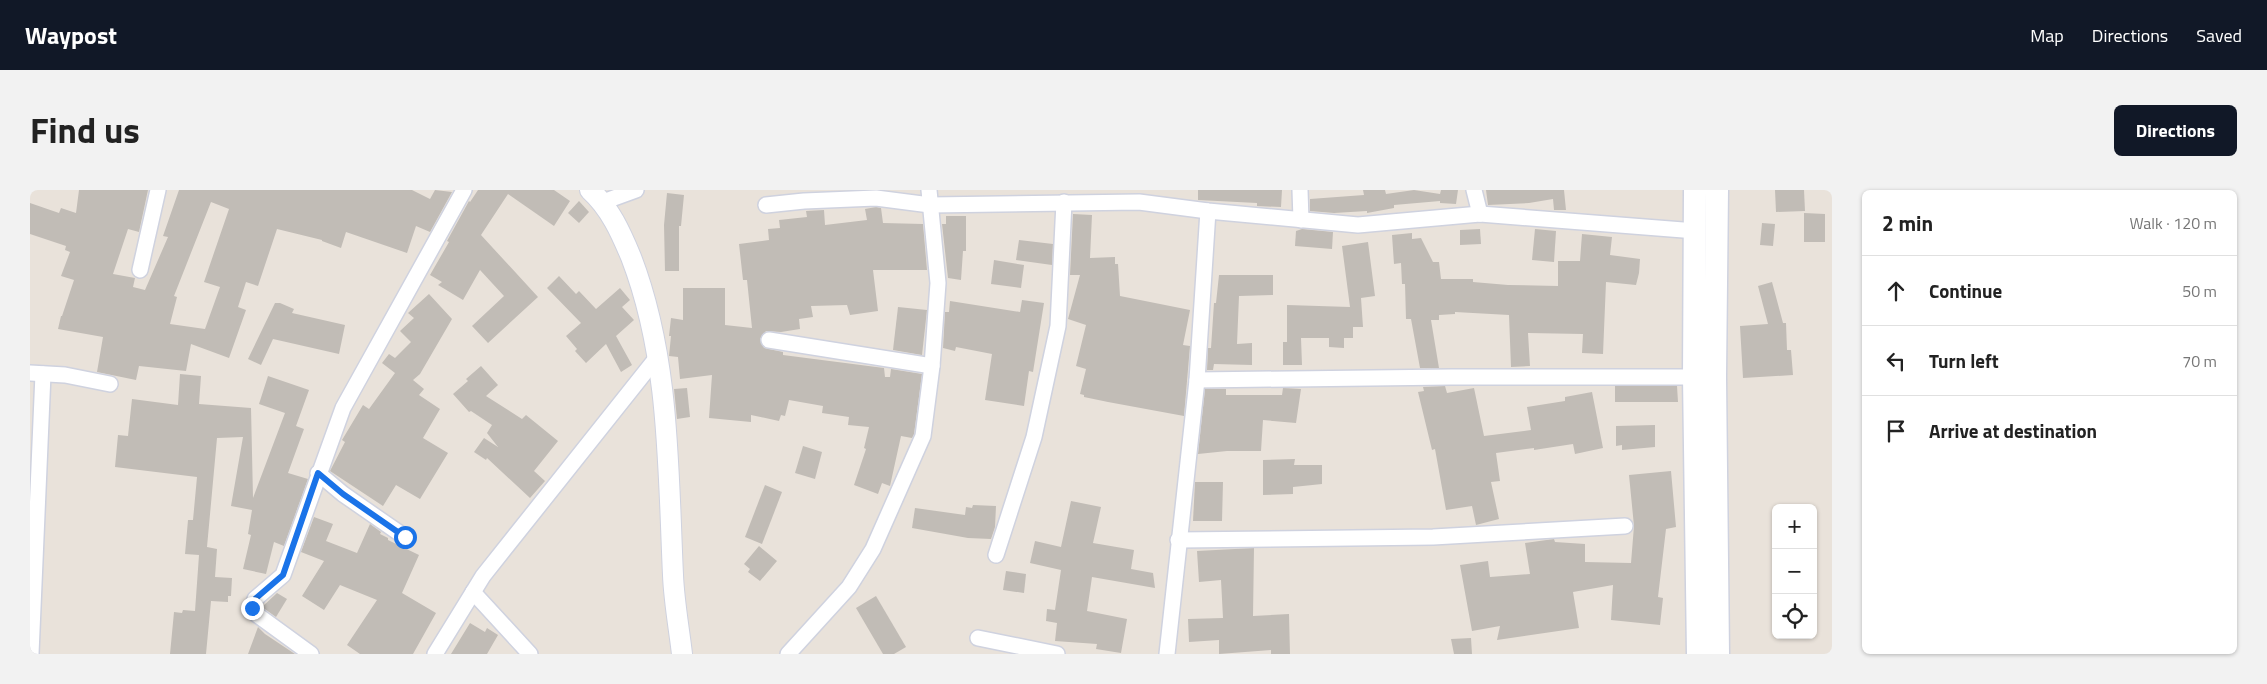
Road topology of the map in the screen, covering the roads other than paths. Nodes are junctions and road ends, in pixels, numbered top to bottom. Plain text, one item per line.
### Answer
1 (158, 190) edge
2 (464, 190) edge
3 (636, 190) edge
4 (1300, 190) edge
5 (1474, 190) edge
6 (1695, 190) edge
7 (1717, 190) edge
8 (597, 196) edge
9 (1139, 196) edge
10 (930, 197) edge
11 (1064, 202) junction
12 (766, 205) dead end
13 (1208, 212) junction
14 (1480, 214) junction
15 (1301, 220) junction
16 (1696, 231) junction
17 (140, 270) dead end
18 (769, 340) dead end
19 (658, 356) junction
20 (932, 366) junction
21 (36, 373) edge
22 (1694, 377) junction
23 (1197, 380) junction
24 (110, 384) dead end
25 (318, 473) junction
26 (1625, 526) dead end
27 (405, 537) dead end
28 (1178, 540) junction
29 (996, 555) dead end
30 (473, 592) junction
31 (978, 638) dead end
32 (31, 654) edge
33 (311, 654) edge
34 (436, 654) edge
35 (530, 654) edge
36 (682, 654) edge
37 (788, 654) edge
38 (1057, 654) edge
39 (1167, 654) edge
40 (1698, 654) edge
41 (1718, 654) edge

1 - 17 street
2 - 25 street
3 - 8 street
4 - 15 street
5 - 14 street
6 - 16 main road
7 - 41 main road
8 - 19 street
9 - 11 street
9 - 13 street
10 - 11 street
10 - 12 street
10 - 20 street
11 - 29 street
13 - 15 street
13 - 23 street
14 - 15 street
14 - 16 street
16 - 22 main road
18 - 20 street
19 - 30 street
19 - 36 street
20 - 37 street
21 - 24 street
21 - 32 street
22 - 23 street
22 - 40 main road
23 - 28 street
25 - 27 street
25 - 33 street
26 - 28 street
28 - 39 street
30 - 34 street
30 - 35 street
31 - 38 street

